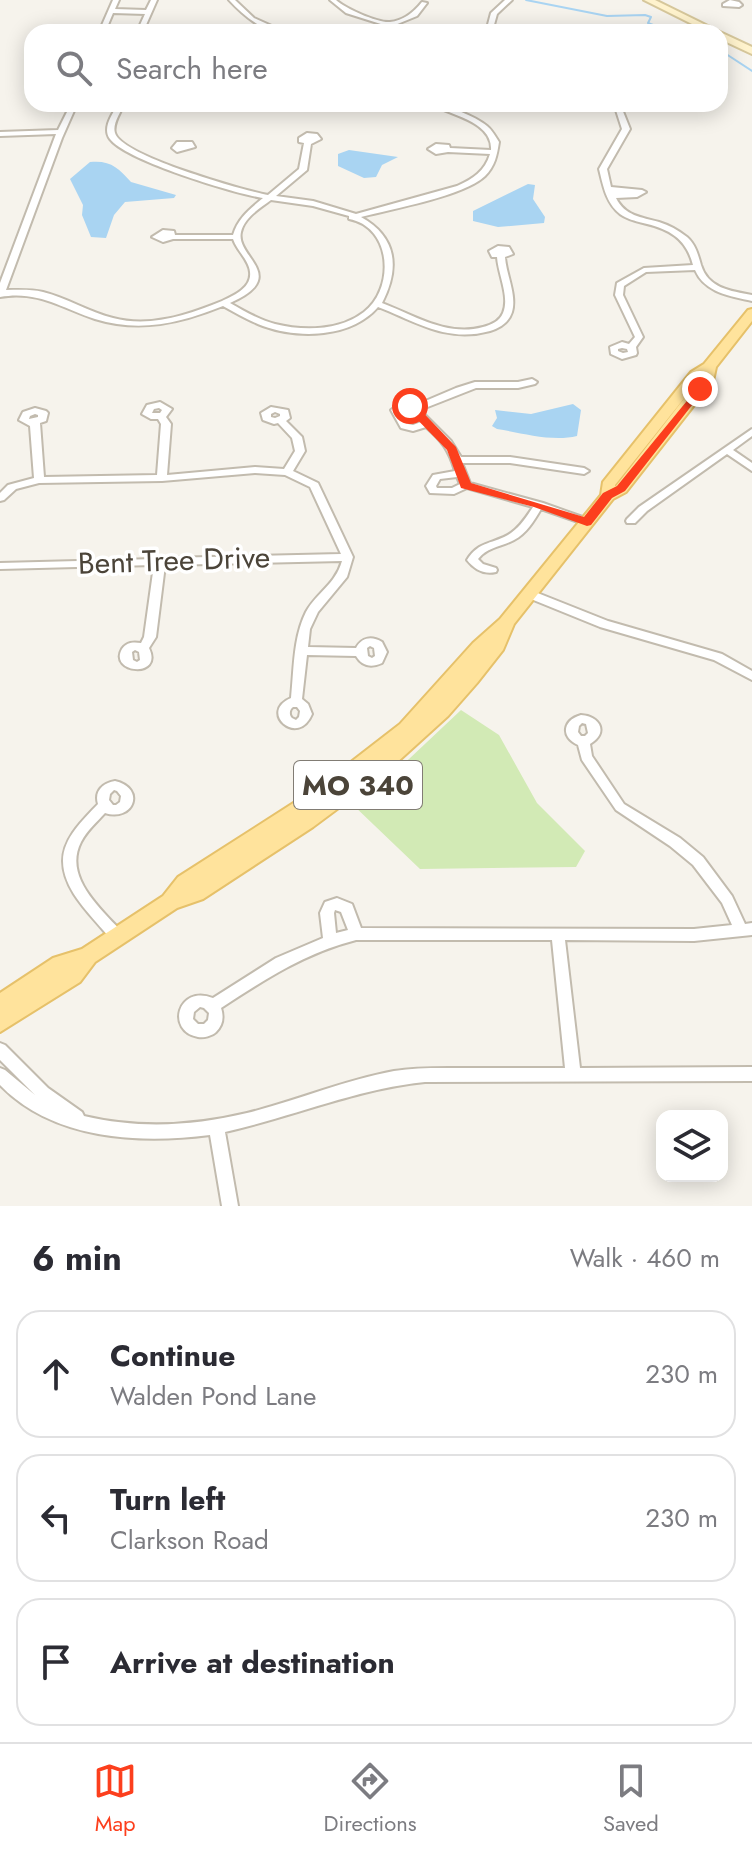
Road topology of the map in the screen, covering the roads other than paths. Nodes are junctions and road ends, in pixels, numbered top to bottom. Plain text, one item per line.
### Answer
1 (116, 0) edge
2 (154, 0) edge
3 (232, 0) edge
4 (333, 0) edge
5 (509, 0) edge
6 (648, 0) edge
7 (425, 1) edge
8 (110, 11) junction
9 (149, 12) junction
10 (388, 23) joint
11 (105, 24) edge
12 (143, 24) edge
13 (264, 24) edge
14 (491, 24) edge
15 (698, 24) edge
16 (728, 39) edge
17 (752, 51) edge
18 (70, 112) edge
19 (116, 112) edge
20 (451, 112) edge
21 (620, 112) edge
22 (0, 135) edge
23 (59, 135) junction
24 (308, 142) dead end
25 (178, 150) dead end
26 (448, 150) dead end
27 (494, 152) junction
28 (158, 160) junction
29 (272, 198) junction
30 (352, 217) junction
31 (172, 237) dead end
32 (236, 237) junction
33 (501, 256) dead end
34 (699, 267) junction
35 (0, 295) edge
36 (752, 298) edge
37 (223, 303) junction
38 (377, 304) junction
39 (752, 313) edge
40 (631, 347) dead end
41 (532, 382) dead end
42 (414, 409) junction
43 (161, 416) dead end
44 (280, 420) dead end
45 (35, 423) dead end
46 (426, 424) junction
47 (752, 432) edge
48 (727, 450) junction
49 (457, 460) junction
50 (752, 468) edge
51 (584, 471) dead end
52 (287, 472) junction
53 (460, 473) junction
54 (162, 478) junction
55 (39, 480) junction
56 (466, 485) junction
57 (0, 498) edge
58 (539, 505) junction
59 (631, 521) dead end
60 (587, 522) junction
61 (348, 557) junction
62 (160, 560) junction
63 (0, 566) edge
64 (492, 570) dead end
65 (530, 594) junction
66 (143, 648) dead end
67 (301, 651) junction
68 (359, 652) dead end
69 (752, 676) edge
70 (296, 703) dead end
71 (583, 740) dead end
72 (104, 806) dead end
73 (747, 930) edge
74 (356, 934) junction
75 (558, 936) junction
76 (118, 937) junction
77 (330, 939) junction
78 (88, 956) junction
79 (10, 993) edge
80 (0, 1004) edge
81 (213, 1006) dead end
82 (0, 1023) edge
83 (0, 1050) edge
84 (752, 1074) edge
85 (0, 1075) edge
86 (573, 1075) junction
87 (87, 1124) junction
88 (217, 1129) junction
89 (230, 1206) edge

1 - 8 street
2 - 9 street
3 - 13 street
4 - 10 street
5 - 14 street
6 - 15 main road
7 - 10 street
8 - 9 street
8 - 11 street
9 - 12 street
16 - 17 main road
18 - 23 street
19 - 28 street
20 - 27 street
21 - 34 street
22 - 23 street
23 - 35 street
24 - 29 street
25 - 28 street
26 - 27 street
27 - 30 street
28 - 29 street
29 - 30 street
29 - 32 street
30 - 38 street
31 - 32 street
32 - 37 street
33 - 38 street
34 - 36 street
34 - 40 street
35 - 37 street
37 - 38 street
39 - 60 main road, MO 340
41 - 42 street
42 - 46 street
42 - 46 street
43 - 54 street
44 - 52 street
45 - 55 street
46 - 49 street
47 - 48 street
48 - 50 street
48 - 59 street
49 - 51 street
49 - 53 street
52 - 54 street
52 - 61 street
53 - 56 street
53 - 56 street
54 - 55 street
55 - 57 street
56 - 58 street
58 - 60 street
58 - 64 street
60 - 65 main road, MO 340
61 - 62 street, Bent Tree Drive
61 - 67 street
62 - 63 street, Bent Tree Drive
62 - 66 street
65 - 69 street
65 - 76 main road, MO 340
67 - 68 street
67 - 70 street
71 - 73 street
72 - 76 street
73 - 75 street
74 - 75 street
74 - 77 street
74 - 77 street
75 - 86 street
76 - 78 main road, MO 340
77 - 81 street
78 - 79 main road, MO 340
78 - 82 main road, MO 340
79 - 80 main road, MO 340
83 - 87 street
84 - 86 street
85 - 87 street
86 - 88 street
87 - 88 street
88 - 89 street

